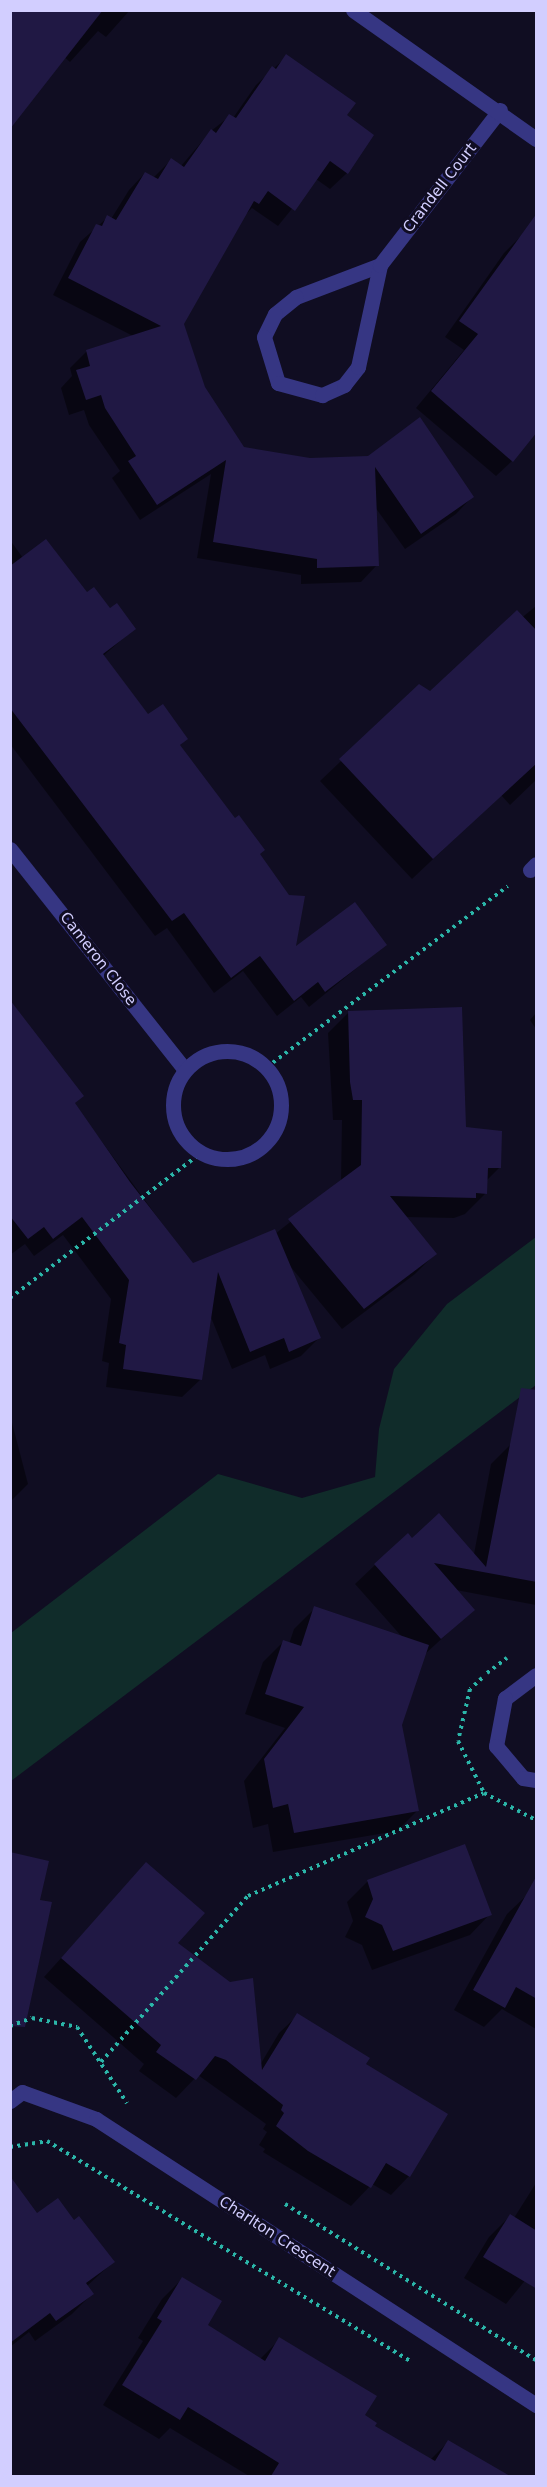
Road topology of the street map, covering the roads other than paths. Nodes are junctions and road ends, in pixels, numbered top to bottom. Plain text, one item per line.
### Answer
1 (353, 10) edge
2 (500, 110) junction
3 (537, 139) edge
4 (380, 265) junction
5 (10, 849) edge
6 (185, 1070) junction
7 (537, 1675) edge
8 (537, 1780) edge
9 (10, 2101) edge
10 (537, 2405) edge

1 - 2 street
2 - 3 street
2 - 4 street, Crandell Court
4 - 4 street, Crandell Court
5 - 6 street, Cameron Close
6 - 6 street
7 - 8 street
9 - 10 street, Charlton Crescent

